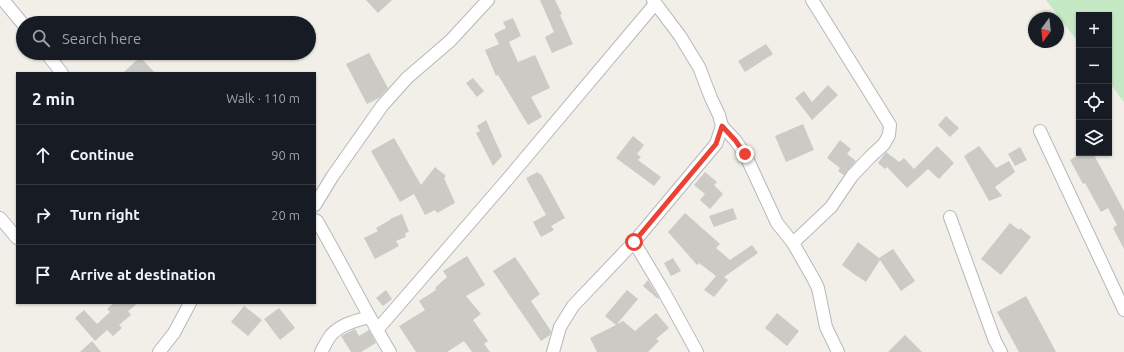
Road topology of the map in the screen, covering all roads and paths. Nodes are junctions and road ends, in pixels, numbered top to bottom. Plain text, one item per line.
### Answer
1 (3, 0) edge
2 (488, 0) edge
3 (812, 0) edge
4 (654, 2) edge
5 (16, 16) edge
6 (52, 60) edge
7 (61, 72) edge
8 (722, 126) junction
9 (1040, 131) dead end
10 (316, 203) edge
11 (950, 217) dead end
12 (0, 218) edge
13 (316, 220) edge
14 (16, 237) edge
15 (634, 242) junction
16 (793, 243) junction
17 (189, 304) edge
18 (1124, 310) edge
19 (369, 317) junction
20 (377, 330) junction
21 (158, 352) edge
22 (321, 352) edge
23 (390, 352) edge
24 (553, 352) edge
25 (697, 352) edge
26 (838, 352) edge
27 (1001, 352) edge

1 - 5 street
2 - 10 street
3 - 16 street
4 - 8 street
4 - 20 street
6 - 7 street
8 - 15 street
8 - 16 street
9 - 18 street
11 - 27 street
12 - 14 street
13 - 19 street
15 - 24 street
15 - 25 street
16 - 26 street
17 - 21 street
19 - 20 street
19 - 22 street
20 - 23 street

